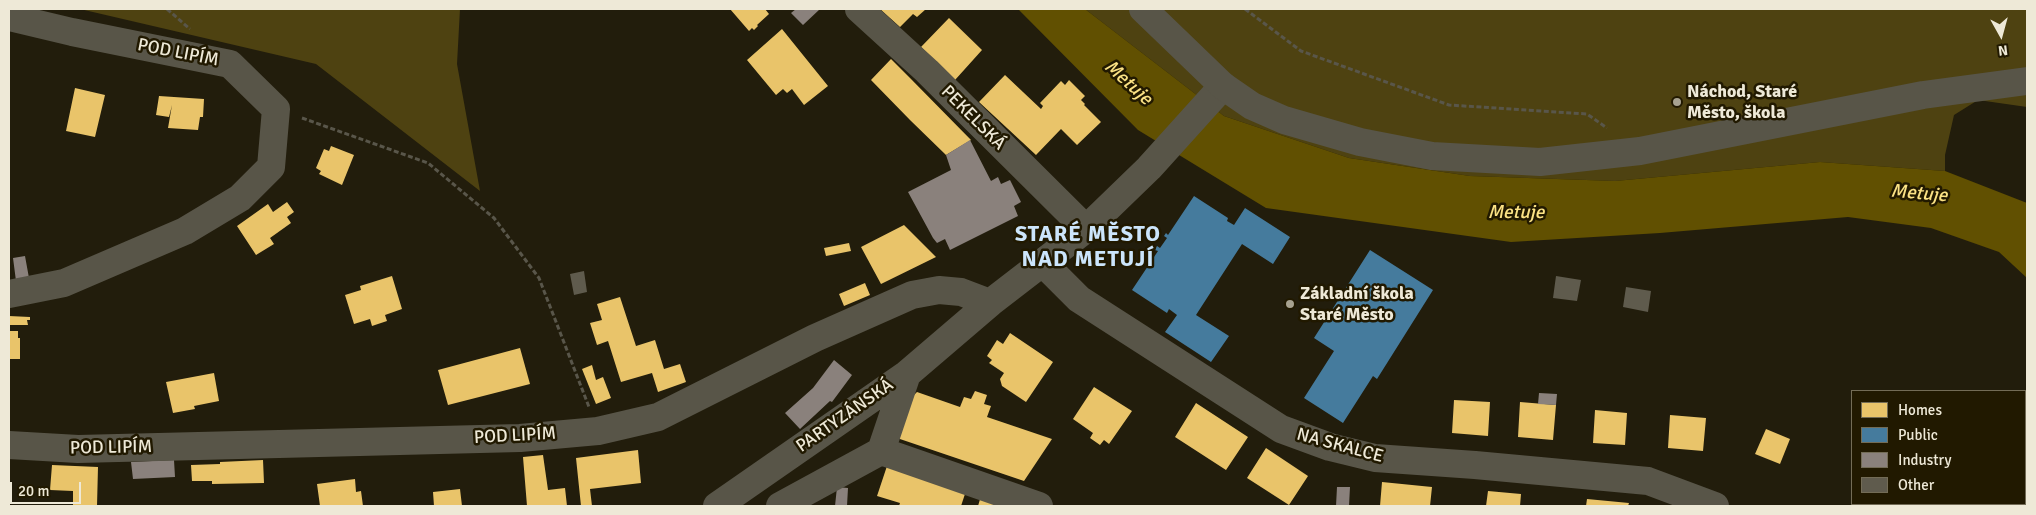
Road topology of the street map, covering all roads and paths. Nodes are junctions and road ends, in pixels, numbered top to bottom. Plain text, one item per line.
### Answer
1 (859, 9) edge
2 (1143, 9) edge
3 (1245, 9) edge
4 (9, 17) edge
5 (2027, 81) edge
6 (1217, 93) junction
7 (276, 109) junction
8 (1640, 151) junction
9 (1086, 229) junction
10 (1044, 263) junction
11 (9, 294) edge
12 (990, 303) junction
13 (907, 374) junction
14 (598, 431) junction
15 (9, 445) edge
16 (881, 451) junction
17 (1698, 503) edge
18 (717, 506) edge
19 (780, 506) edge
20 (1038, 506) edge

1 - 9 street, PEKELSKÁ
2 - 6 street
3 - 8 path
4 - 7 street, POD LIPÍM
5 - 8 street
6 - 8 street
6 - 9 street
7 - 11 street
7 - 14 path
9 - 10 street
10 - 12 street
10 - 17 street, NA SKALCE
12 - 13 street
12 - 14 street, POD LIPÍM
13 - 16 street, PARTYZÁNSKÁ
13 - 18 street, PARTYZÁNSKÁ
14 - 15 street, POD LIPÍM
16 - 19 street
16 - 20 street

